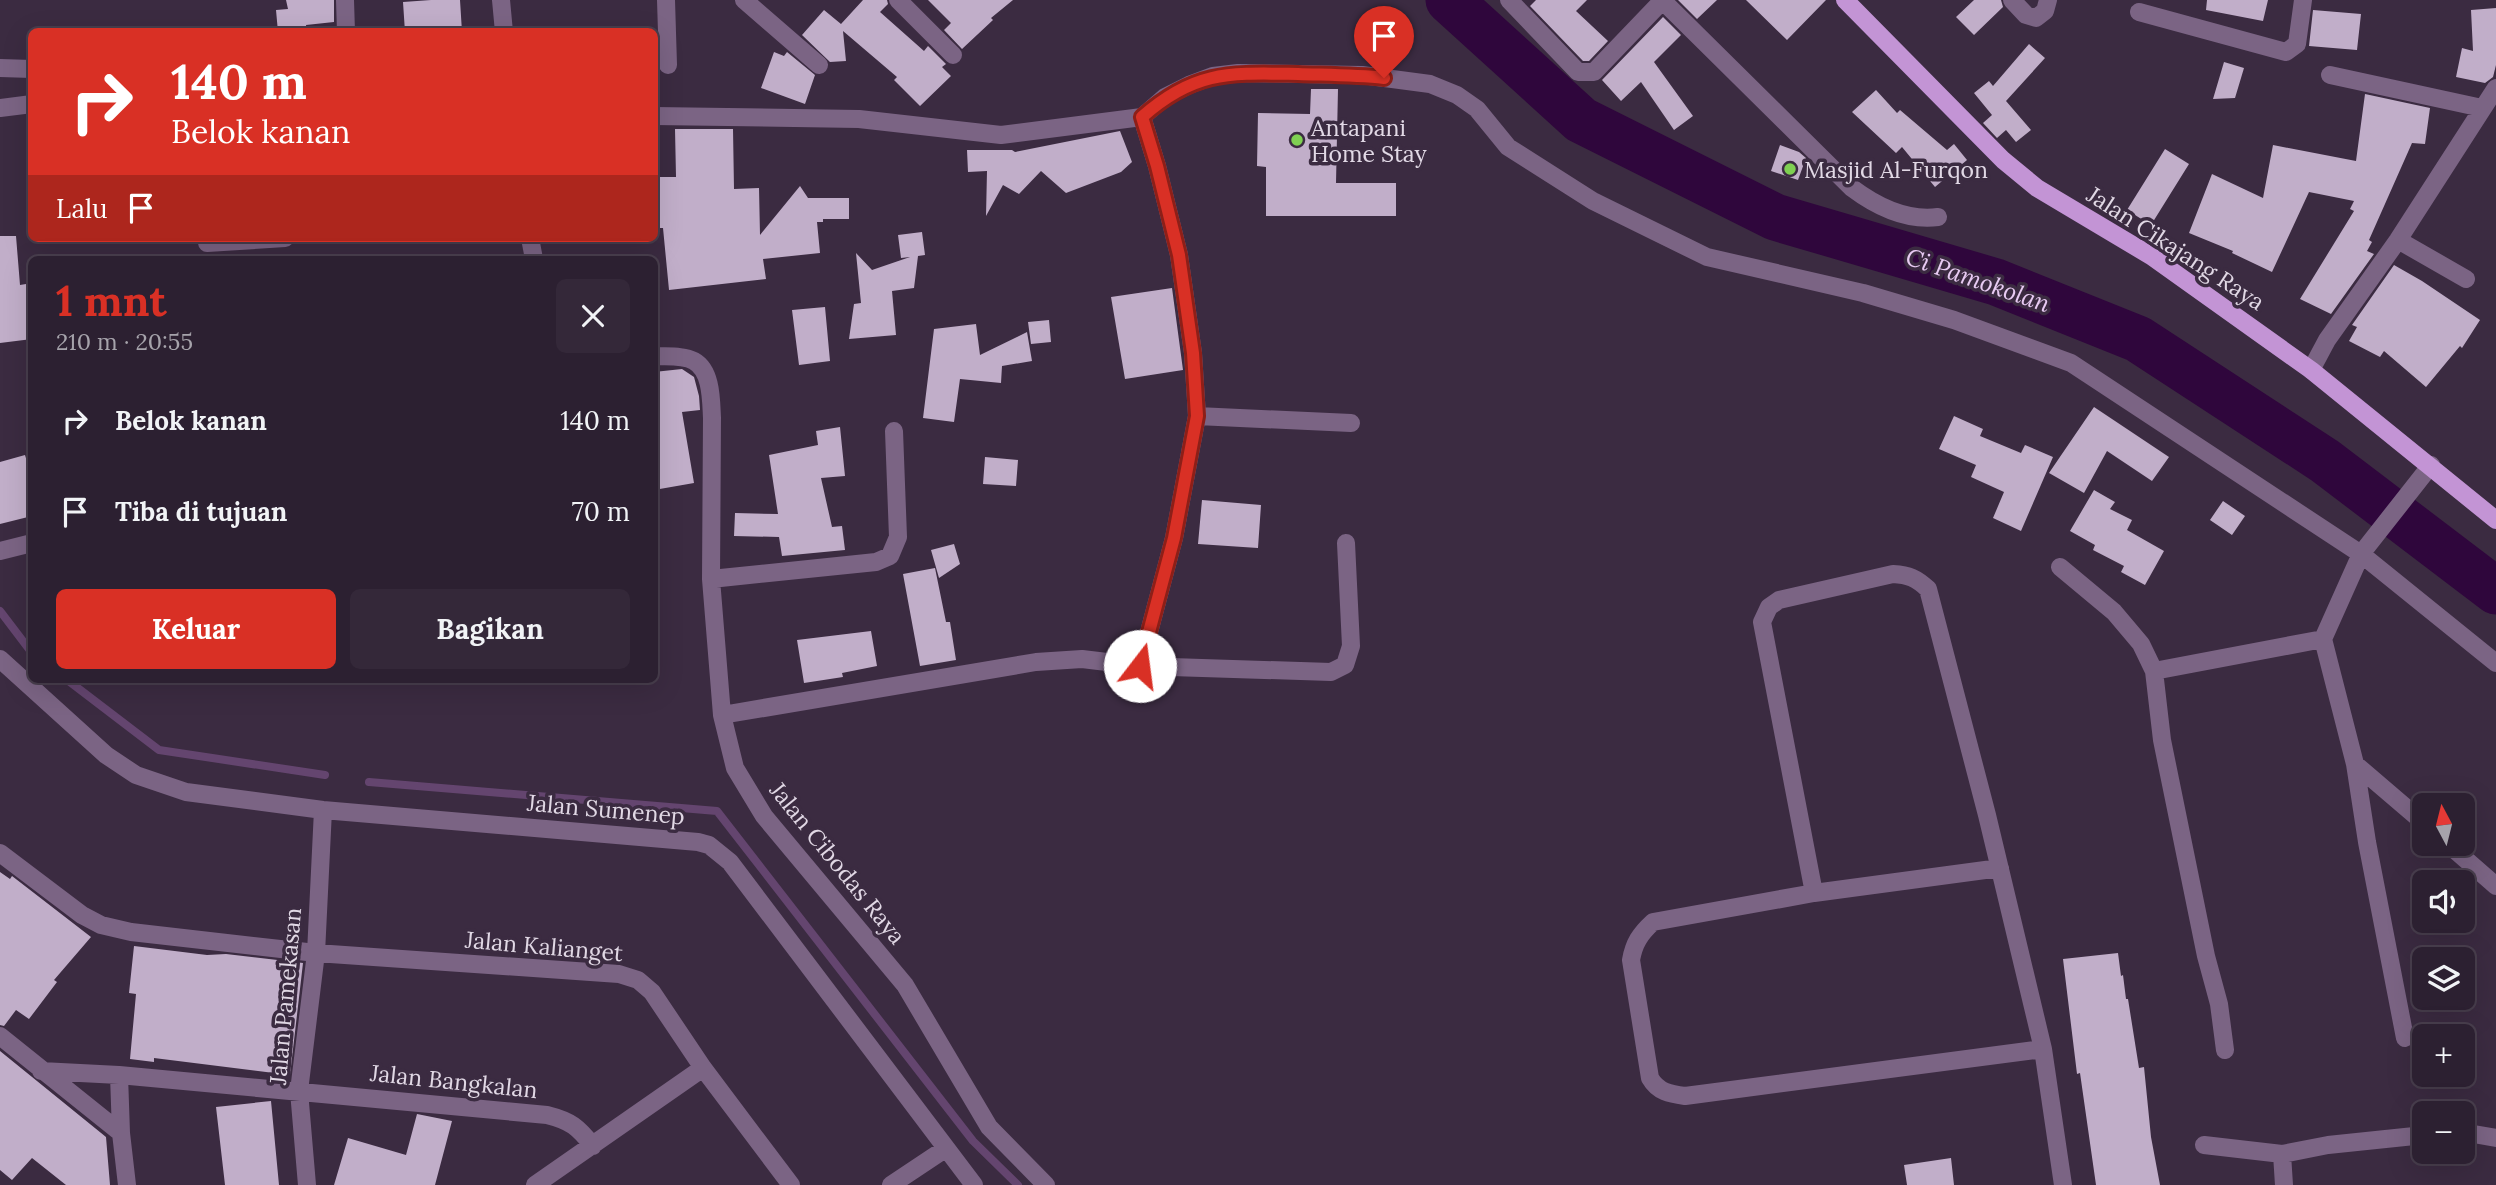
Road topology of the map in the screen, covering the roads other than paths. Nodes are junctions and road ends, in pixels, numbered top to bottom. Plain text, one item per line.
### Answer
1 (345, 0) edge
2 (501, 0) edge
3 (666, 0) edge
4 (744, 0) edge
5 (898, 0) edge
6 (1662, 0) edge
7 (1845, 0) edge
8 (2012, 0) edge
9 (2048, 0) edge
10 (2303, 0) edge
11 (1513, 1) edge
12 (2139, 12) dead end
13 (346, 28) edge
14 (504, 28) edge
15 (953, 55) dead end
16 (668, 65) dead end
17 (819, 65) dead end
18 (0, 68) edge
19 (28, 69) edge
20 (2330, 75) dead end
21 (2496, 88) edge
22 (28, 104) edge
23 (0, 108) edge
24 (2482, 108) junction
25 (658, 116) edge
26 (1142, 117) junction
27 (1938, 217) dead end
28 (2398, 240) junction
29 (223, 242) edge
30 (207, 243) dead end
31 (2466, 279) dead end
32 (658, 356) edge
33 (2311, 370) junction
34 (1197, 416) junction
35 (1351, 423) dead end
36 (894, 431) dead end
37 (2427, 471) junction
38 (2496, 520) edge
39 (1346, 543) dead end
40 (28, 544) edge
41 (0, 551) edge
42 (2361, 554) junction
43 (2060, 567) dead end
44 (712, 579) junction
45 (2323, 639) junction
46 (0, 659) edge
47 (2496, 663) edge
48 (1140, 666) junction
49 (2154, 671) junction
50 (722, 715) junction
51 (2355, 764) junction
52 (323, 810) junction
53 (2412, 813) edge
54 (0, 853) edge
55 (2462, 856) edge
56 (2000, 868) junction
57 (2496, 886) edge
58 (1814, 893) junction
59 (316, 953) junction
60 (0, 1036) edge
61 (2405, 1038) dead end
62 (2043, 1049) junction
63 (2225, 1050) dead end
64 (703, 1068) junction
65 (41, 1071) junction
66 (119, 1074) junction
67 (299, 1091) junction
68 (121, 1133) junction
69 (2475, 1134) edge
70 (2412, 1136) edge
71 (2496, 1138) edge
72 (2204, 1145) dead end
73 (593, 1146) junction
74 (945, 1149) junction
75 (2282, 1154) junction
76 (127, 1185) edge
77 (307, 1185) edge
78 (535, 1185) edge
79 (791, 1185) edge
80 (891, 1185) edge
81 (974, 1185) edge
82 (1046, 1185) edge
83 (2063, 1185) edge
84 (2284, 1185) edge

1 - 13 street
2 - 14 street
3 - 16 street
4 - 17 street
5 - 15 street
6 - 11 street
6 - 27 street
7 - 33 main road, Jalan Cikajang Raya
8 - 9 street
10 - 12 street
18 - 19 street
20 - 24 street
21 - 24 street
22 - 23 street
24 - 28 street
25 - 26 street
26 - 34 street
26 - 42 street
28 - 31 street
28 - 33 street
29 - 30 street
32 - 44 street, Jalan Cibodas Raya
33 - 37 main road, Jalan Cikajang Raya
34 - 35 street
34 - 48 street
36 - 44 street
37 - 38 main road, Jalan Cikajang Raya
37 - 42 street
39 - 48 street
40 - 41 street
42 - 45 street
42 - 47 street
43 - 49 street
44 - 50 street, Jalan Cibodas Raya
45 - 49 street
45 - 51 street
46 - 52 street, Jalan Sumenep
48 - 50 street
49 - 63 street
50 - 82 street, Jalan Cibodas Raya
51 - 53 street
51 - 61 street
52 - 59 street, Jalan Pamekasan
52 - 74 street, Jalan Sumenep
54 - 59 street, Jalan Kalianget
55 - 57 street
56 - 58 street
56 - 58 street
56 - 62 street
58 - 62 street
59 - 64 street, Jalan Kalianget
59 - 67 street, Jalan Pamekasan
60 - 65 street
62 - 83 street
64 - 73 street
64 - 79 street, Jalan Kalianget
65 - 66 street, Jalan Bangkalan
65 - 68 street
66 - 67 street, Jalan Bangkalan
66 - 68 street
67 - 73 street, Jalan Bangkalan
67 - 77 street, Jalan Pamekasan
68 - 76 street
69 - 71 street
70 - 75 street
72 - 75 street
73 - 78 street
74 - 80 street
74 - 81 street, Jalan Sumenep
75 - 84 street

